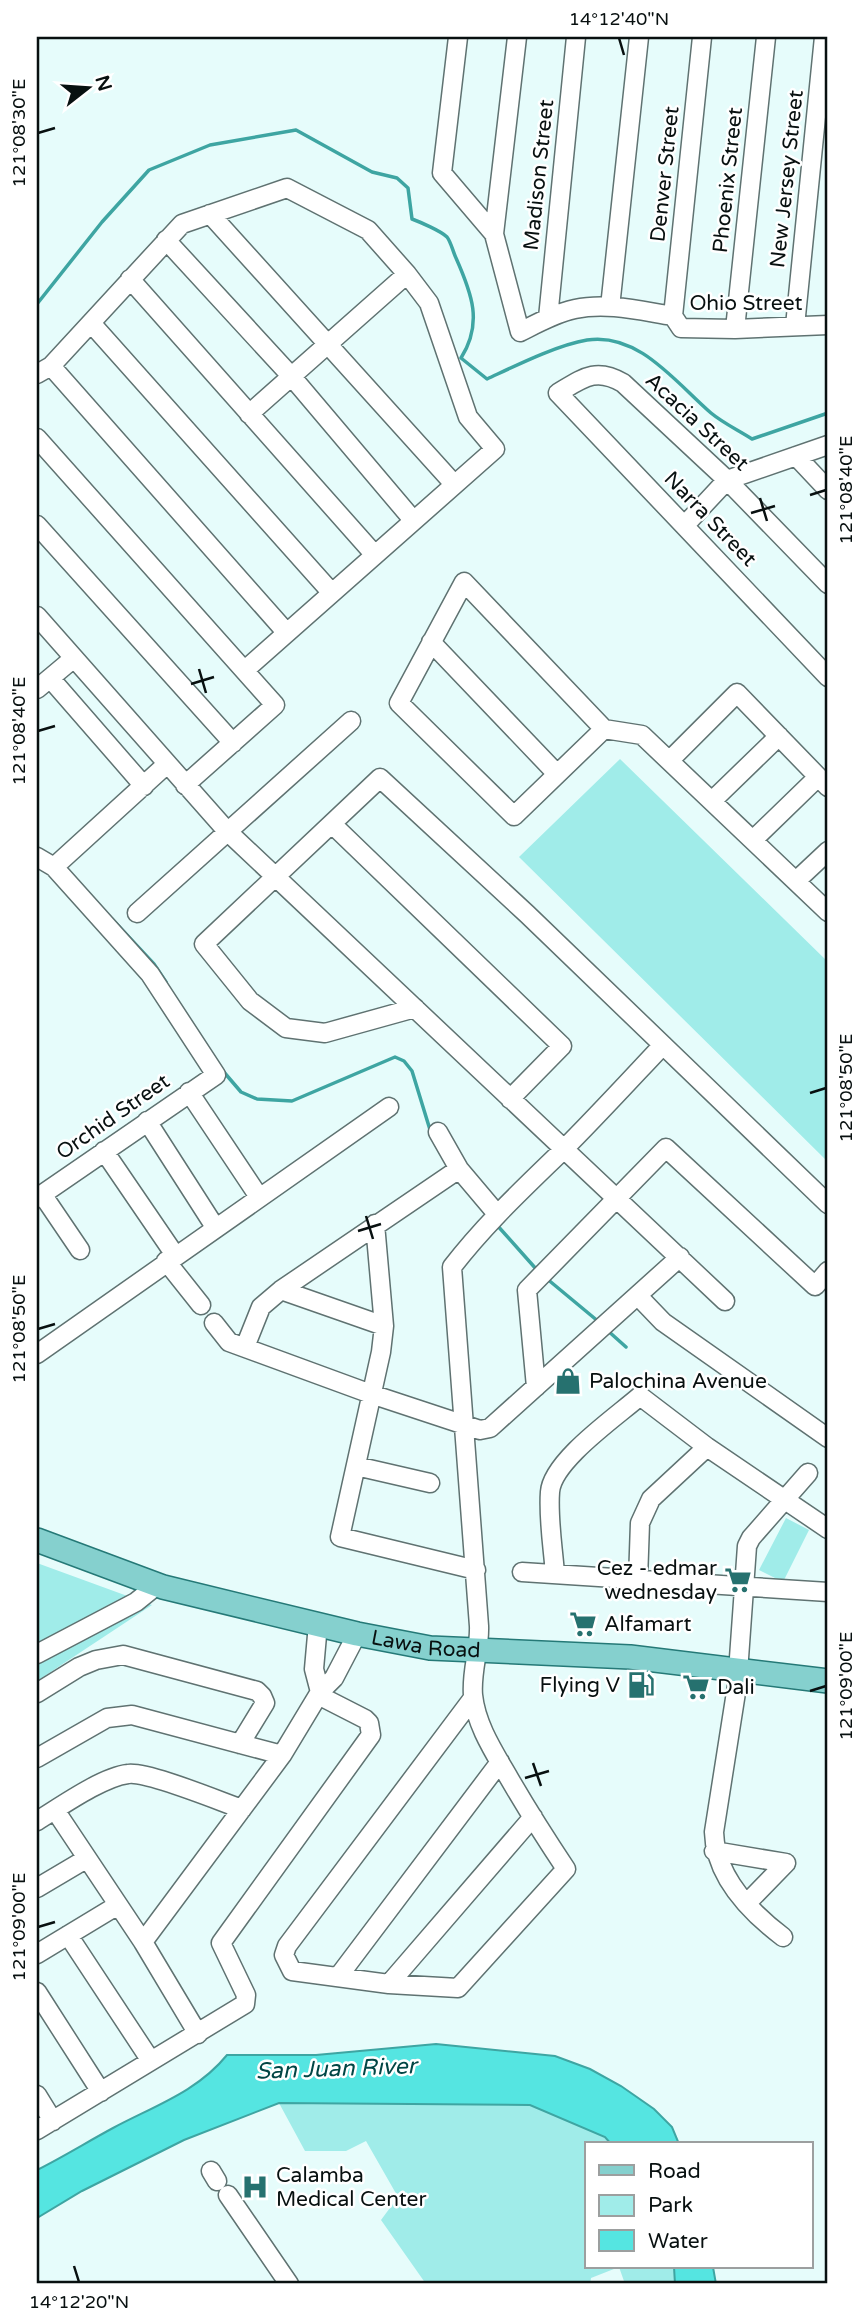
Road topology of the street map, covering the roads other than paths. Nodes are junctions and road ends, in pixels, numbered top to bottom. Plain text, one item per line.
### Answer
1 (458, 37) edge
2 (517, 37) edge
3 (576, 37) edge
4 (639, 37) edge
5 (702, 37) edge
6 (766, 37) edge
7 (824, 37) edge
8 (209, 214) junction
9 (494, 234) junction
10 (166, 240) junction
11 (407, 274) junction
12 (130, 279) junction
13 (610, 307) junction
14 (673, 316) junction
15 (548, 318) junction
16 (91, 323) junction
17 (828, 325) edge
18 (795, 326) junction
19 (735, 329) junction
20 (329, 345) junction
21 (44, 370) edge
22 (292, 377) junction
23 (623, 383) joint
24 (249, 414) junction
25 (37, 438) edge
26 (828, 445) edge
27 (796, 456) junction
28 (727, 480) junction
29 (454, 484) junction
30 (828, 491) edge
31 (413, 520) junction
32 (37, 525) edge
33 (685, 525) junction
34 (374, 554) junction
35 (828, 584) edge
36 (331, 592) junction
37 (37, 616) edge
38 (286, 632) junction
39 (431, 642) junction
40 (74, 658) junction
41 (245, 670) junction
42 (828, 677) edge
43 (43, 684) edge
44 (351, 721) dead end
45 (604, 729) junction
46 (779, 736) junction
47 (233, 743) junction
48 (670, 760) junction
49 (167, 764) junction
50 (557, 774) junction
51 (823, 782) edge
52 (186, 785) junction
53 (144, 786) junction
54 (712, 802) junction
55 (332, 824) junction
56 (227, 831) junction
57 (753, 840) junction
58 (828, 851) edge
59 (37, 857) edge
60 (54, 867) junction
61 (276, 876) junction
62 (796, 881) junction
63 (828, 912) edge
64 (137, 913) dead end
65 (415, 1009) junction
66 (663, 1045) junction
67 (189, 1093) junction
68 (510, 1099) junction
69 (389, 1107) dead end
70 (147, 1121) junction
71 (438, 1132) dead end
72 (564, 1148) junction
73 (104, 1151) junction
74 (459, 1169) junction
75 (40, 1196) edge
76 (258, 1197) junction
77 (617, 1198) junction
78 (828, 1204) edge
79 (497, 1214) junction
80 (375, 1224) junction
81 (215, 1227) junction
82 (80, 1250) dead end
83 (170, 1258) junction
84 (680, 1258) junction
85 (828, 1271) edge
86 (281, 1290) junction
87 (638, 1296) junction
88 (725, 1301) dead end
89 (201, 1305) dead end
90 (214, 1323) dead end
91 (384, 1326) junction
92 (245, 1347) junction
93 (37, 1354) edge
94 (536, 1387) junction
95 (371, 1394) junction
96 (465, 1426) junction
97 (828, 1438) edge
98 (707, 1447) junction
99 (356, 1466) junction
100 (808, 1473) dead end
101 (430, 1483) dead end
102 (785, 1499) junction
103 (828, 1529) edge
104 (37, 1540) edge
105 (476, 1570) junction
106 (522, 1572) dead end
107 (555, 1574) junction
108 (638, 1580) junction
109 (157, 1585) junction
110 (744, 1588) junction
111 (828, 1592) edge
112 (318, 1624) junction
113 (357, 1634) junction
114 (478, 1650) junction
115 (37, 1654) edge
116 (737, 1669) junction
117 (828, 1681) edge
118 (37, 1693) edge
119 (319, 1694) junction
120 (473, 1698) junction
121 (240, 1744) junction
122 (282, 1755) junction
123 (37, 1758) edge
124 (500, 1762) junction
125 (242, 1809) junction
126 (55, 1810) junction
127 (533, 1817) junction
128 (37, 1821) edge
129 (714, 1851) junction
130 (86, 1859) junction
131 (37, 1888) edge
132 (747, 1903) junction
133 (118, 1905) junction
134 (68, 1935) junction
135 (783, 1937) dead end
136 (143, 1942) junction
137 (37, 1954) edge
138 (338, 1977) junction
139 (389, 1984) junction
140 (37, 1992) edge
141 (198, 2034) junction
142 (151, 2062) junction
143 (101, 2092) junction
144 (37, 2095) edge
145 (53, 2121) junction
146 (37, 2130) edge
147 (219, 2183) dead end
148 (289, 2284) edge

1 - 9 street, Ohio Street
2 - 9 street
3 - 15 street, Madison Street
4 - 13 street
5 - 14 street, Denver Street
6 - 19 street, Phoenix Street
7 - 18 street, New Jersey Street
8 - 10 street
8 - 11 street
8 - 20 street
9 - 15 street, Ohio Street
10 - 12 street
10 - 22 street
11 - 20 street
11 - 29 street
12 - 16 street
12 - 24 street
13 - 14 street, Ohio Street
13 - 15 street, Ohio Street
14 - 19 street, Ohio Street
16 - 21 street
16 - 36 street
17 - 18 street, Ohio Street
18 - 19 street, Ohio Street
20 - 22 street
20 - 29 street
21 - 38 street
22 - 24 street
22 - 31 street
23 - 28 street, Acacia Street
23 - 33 street, Narra Street
24 - 34 street
25 - 41 street
26 - 27 street
27 - 28 street
27 - 30 street
28 - 33 street
28 - 35 street, Acacia Street
29 - 31 street
31 - 34 street
32 - 47 street
33 - 42 street, Narra Street
34 - 36 street
36 - 38 street
37 - 40 street
38 - 41 street
39 - 45 street
39 - 50 street
39 - 50 street
40 - 43 street
40 - 49 street
41 - 47 street
43 - 53 street
44 - 56 street
45 - 48 street
45 - 50 street
46 - 48 street
46 - 51 street
46 - 54 street
47 - 52 street
48 - 54 street
49 - 52 street
49 - 53 street
51 - 57 street
52 - 56 street
53 - 60 street
54 - 57 street
55 - 61 street
55 - 66 street
55 - 68 street
56 - 61 street
56 - 64 street
57 - 62 street
58 - 62 street
59 - 60 street
60 - 67 street, Orchid Street
61 - 65 street
61 - 65 street
62 - 63 street
65 - 68 street
66 - 72 street
66 - 78 street
67 - 70 street, Orchid Street
67 - 76 street
68 - 72 street
69 - 76 street
70 - 73 street, Orchid Street
70 - 81 street
71 - 74 street
72 - 77 street
72 - 79 street
73 - 75 street, Orchid Street
73 - 83 street
74 - 79 street
74 - 80 street
75 - 82 street
76 - 81 street
77 - 84 street
77 - 85 street
77 - 94 street
79 - 96 street
80 - 86 street
80 - 91 street
81 - 83 street
83 - 89 street
83 - 93 street
84 - 87 street
84 - 88 street
86 - 91 street
86 - 92 street
87 - 94 street
87 - 97 street
90 - 92 street
91 - 95 street
92 - 95 street
94 - 96 street
95 - 96 street
95 - 99 street
96 - 105 street
98 - 102 street
98 - 107 street
98 - 108 street
99 - 101 street
99 - 105 street
100 - 102 street
102 - 103 street
102 - 110 street
104 - 109 main road, Lawa Road
105 - 114 street
106 - 107 street
107 - 108 street
108 - 110 street
109 - 112 main road, Lawa Road
109 - 115 street
110 - 111 street
110 - 116 street
112 - 113 main road, Lawa Road
112 - 119 street
113 - 114 main road, Lawa Road
113 - 119 street
114 - 116 main road, Lawa Road
114 - 120 street
116 - 117 main road, Lawa Road
116 - 129 street
118 - 121 street
119 - 122 street
119 - 141 street
120 - 124 street
120 - 138 street
121 - 122 street
121 - 123 street
122 - 125 street
124 - 127 street
124 - 138 street
125 - 126 street
125 - 136 street
126 - 128 street
126 - 130 street
127 - 139 street
127 - 139 street
129 - 132 street
129 - 132 street
130 - 131 street
130 - 133 street
132 - 135 street
133 - 134 street
133 - 136 street
134 - 137 street
134 - 142 street
136 - 141 street
138 - 139 street
140 - 143 street
141 - 142 street
142 - 143 street
143 - 145 street
144 - 145 street
145 - 146 street
147 - 148 street

